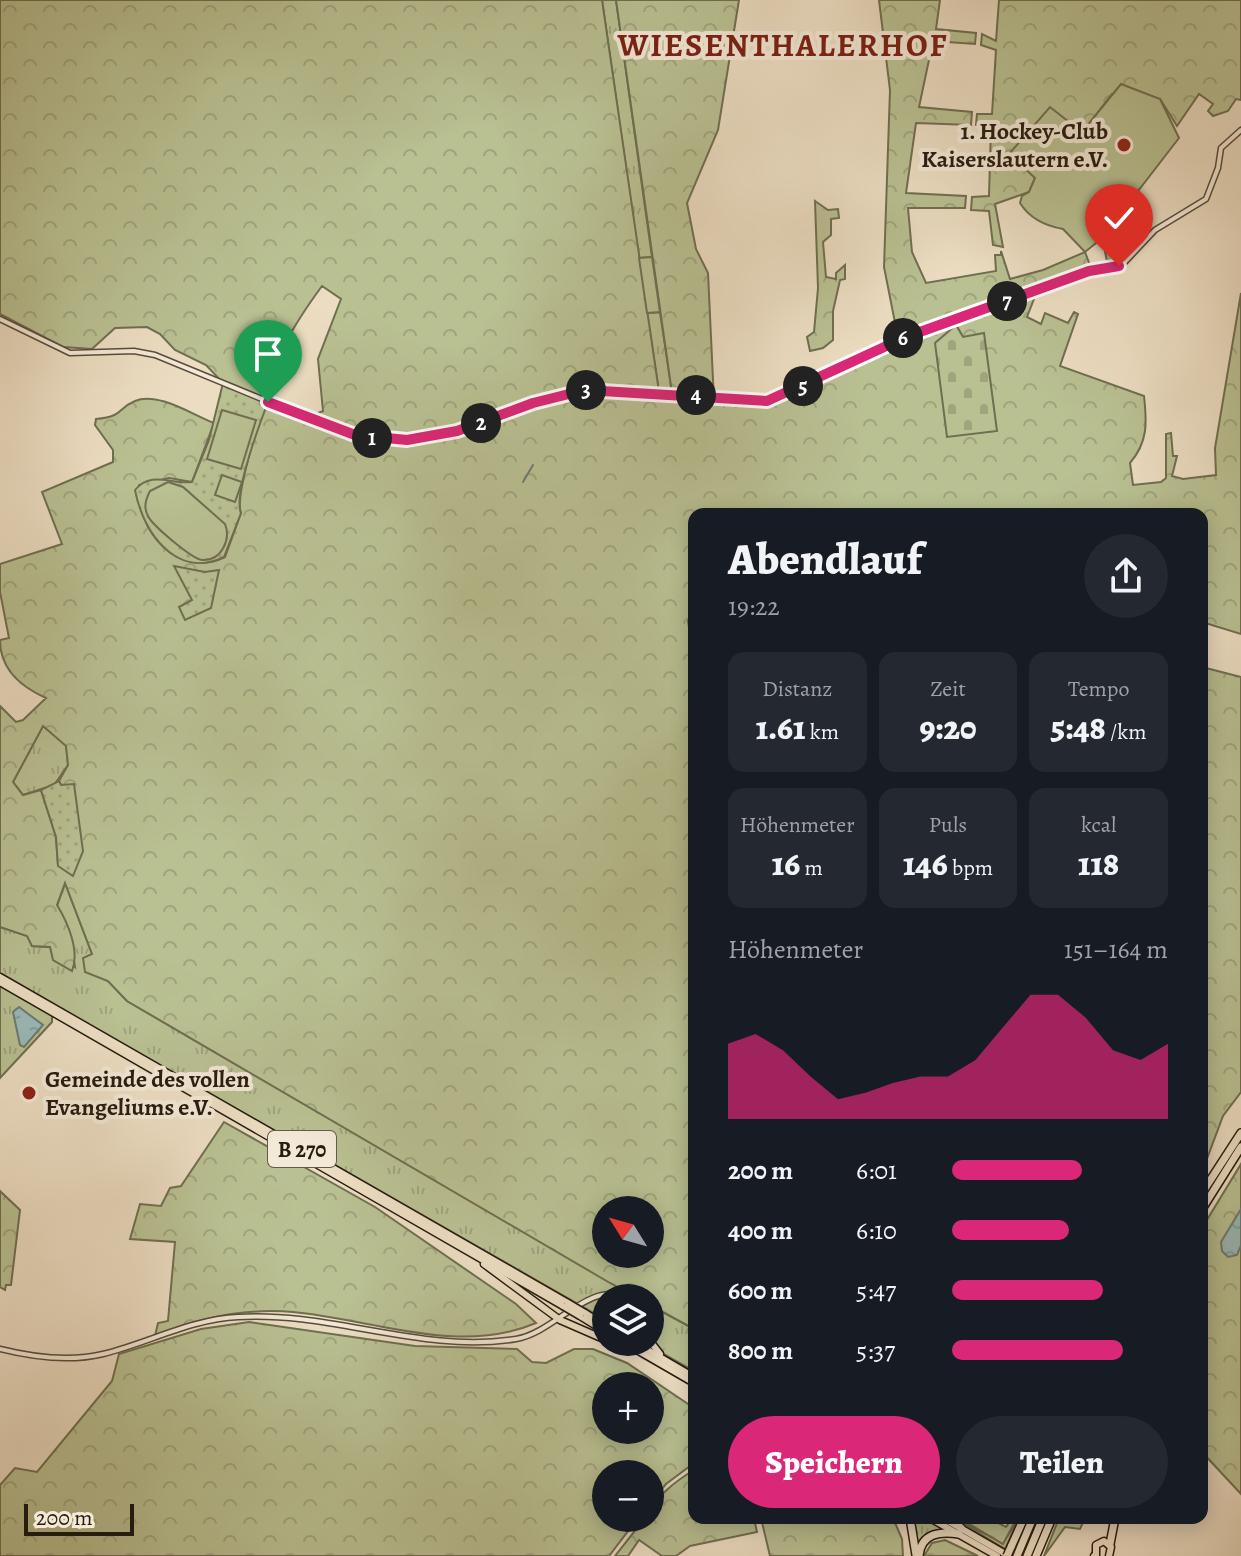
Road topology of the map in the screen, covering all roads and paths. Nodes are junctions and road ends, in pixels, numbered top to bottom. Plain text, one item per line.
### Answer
1 (1241, 130) edge
2 (0, 319) edge
3 (0, 980) edge
4 (66, 1016) junction
5 (1241, 1133) edge
6 (1241, 1147) edge
7 (1208, 1184) edge
8 (1208, 1199) edge
9 (478, 1258) junction
10 (592, 1298) edge
11 (566, 1305) junction
12 (560, 1320) junction
13 (592, 1321) edge
14 (592, 1334) edge
15 (0, 1349) edge
16 (648, 1356) edge
17 (658, 1356) edge
18 (662, 1356) edge
19 (665, 1360) junction
20 (688, 1373) edge
21 (688, 1379) edge
22 (911, 1524) edge
23 (944, 1524) edge
24 (951, 1524) edge
25 (954, 1524) edge
26 (1023, 1524) edge
27 (1030, 1524) edge
28 (1039, 1524) edge
29 (1049, 1524) edge
30 (1112, 1524) edge
31 (960, 1531) junction
32 (1107, 1542) junction
33 (1017, 1554) edge
34 (917, 1556) edge
35 (997, 1556) edge
36 (1036, 1556) edge
37 (1095, 1556) edge
38 (1109, 1556) edge

1 - 2 street
3 - 4 main road, B 270
4 - 9 main road, B 270
4 - 11 main road, B 270
5 - 7 highway
6 - 8 highway
9 - 11 main road, B 270
9 - 12 main road
10 - 12 street
11 - 13 main road, B 270, bridge
12 - 14 main road
12 - 15 street
16 - 21 main road
17 - 19 main road
18 - 19 main road
19 - 20 main road
22 - 34 highway
23 - 31 main road
24 - 31 main road
25 - 31 highway
26 - 33 highway
27 - 33 highway
28 - 33 highway
29 - 36 highway
30 - 32 highway
31 - 33 main road
31 - 34 highway
31 - 35 main road
32 - 37 main road
32 - 38 main road

